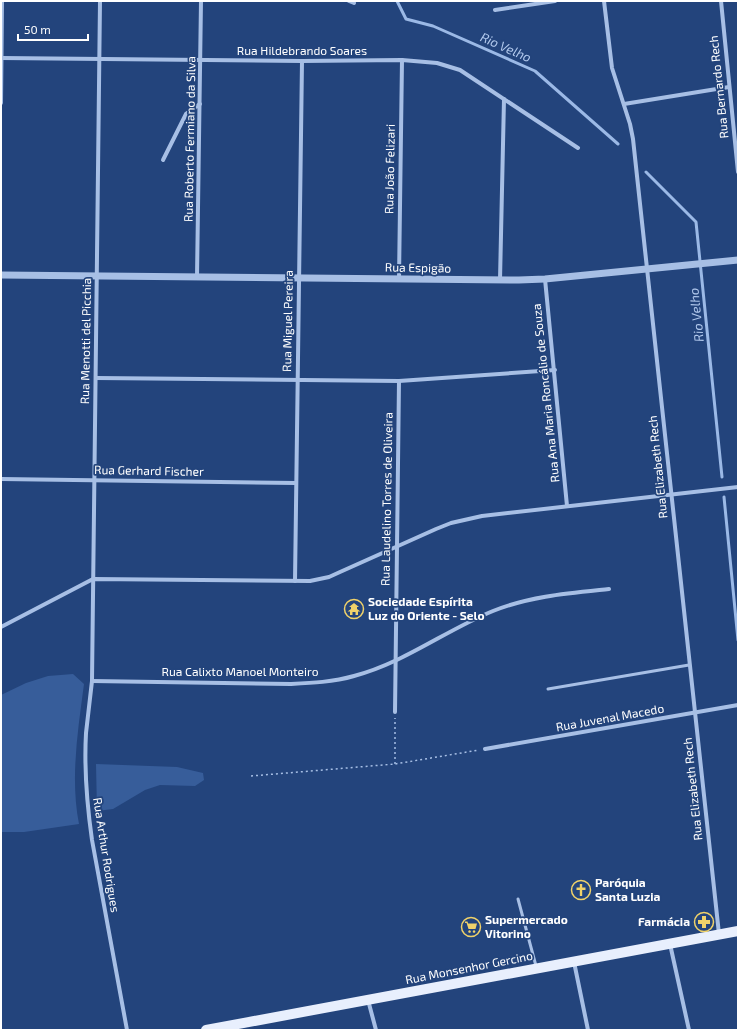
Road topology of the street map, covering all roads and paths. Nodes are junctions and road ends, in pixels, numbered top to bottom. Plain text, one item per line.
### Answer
1 (2, 1) edge
2 (100, 1) edge
3 (201, 1) edge
4 (349, 1) edge
5 (555, 1) edge
6 (604, 1) edge
7 (721, 1) edge
8 (354, 3) dead end
9 (495, 10) dead end
10 (1, 58) edge
11 (100, 59) junction
12 (201, 60) junction
13 (402, 60) junction
14 (302, 62) junction
15 (729, 87) junction
16 (504, 99) junction
17 (1, 103) edge
18 (200, 104) junction
19 (624, 104) junction
20 (578, 148) dead end
21 (163, 160) dead end
22 (738, 172) edge
23 (738, 260) edge
24 (647, 269) junction
25 (1, 275) edge
26 (97, 276) junction
27 (197, 277) junction
28 (299, 278) junction
29 (399, 279) junction
30 (545, 279) junction
31 (500, 280) junction
32 (555, 370) junction
33 (96, 378) junction
34 (298, 380) junction
35 (399, 381) junction
36 (1, 479) edge
37 (95, 480) junction
38 (296, 483) junction
39 (738, 487) edge
40 (671, 494) junction
41 (567, 506) junction
42 (397, 548) junction
43 (93, 579) junction
44 (295, 581) junction
45 (609, 589) dead end
46 (1, 627) edge
47 (396, 660) junction
48 (689, 665) junction
49 (92, 681) junction
50 (548, 689) dead end
51 (738, 705) edge
52 (395, 712) joint
53 (695, 713) junction
54 (485, 749) joint
55 (395, 764) junction
56 (251, 776) dead end
57 (518, 898) dead end
58 (738, 931) edge
59 (718, 934) junction
60 (670, 943) junction
61 (574, 961) junction
62 (537, 968) junction
63 (368, 1000) junction
64 (127, 1030) edge
65 (206, 1030) edge
66 (376, 1030) edge
67 (588, 1030) edge
68 (689, 1030) edge

1 - 10 street
2 - 11 street, Rua Menotti del Picchia
3 - 12 street, Rua Roberto Fermiano da Silva
4 - 8 street
5 - 9 street
6 - 19 street, Rua Elizabeth Rech
7 - 15 street, Rua Bernardo Rech
10 - 11 street, Rua Hildebrando Soares
10 - 17 street
11 - 12 street, Rua Hildebrando Soares
11 - 26 street, Rua Menotti del Picchia
12 - 14 street, Rua Hildebrando Soares
12 - 18 street, Rua Roberto Fermiano da Silva
13 - 14 street, Rua Hildebrando Soares
13 - 16 street, Rua Hildebrando Soares
13 - 29 street, Rua João Felizari
14 - 28 street, Rua Miguel Pereira
15 - 19 street
15 - 22 street, Rua Bernardo Rech
16 - 20 street, Rua Hildebrando Soares
16 - 31 street
18 - 21 street
18 - 27 street, Rua Roberto Fermiano da Silva
19 - 24 street, Rua Elizabeth Rech
23 - 24 street, Rua Espigão
24 - 30 street, Rua Espigão
24 - 40 street, Rua Elizabeth Rech
25 - 26 street, Rua Espigão
26 - 27 street, Rua Espigão
26 - 33 street, Rua Menotti del Picchia
27 - 28 street, Rua Espigão
28 - 29 street, Rua Espigão
28 - 34 street, Rua Miguel Pereira
29 - 31 street, Rua Espigão
30 - 31 street, Rua Espigão
30 - 32 street, Rua Ana Maria Roncálio de Souza
32 - 35 street
32 - 41 street, Rua Ana Maria Roncálio de Souza
33 - 34 street
33 - 37 street, Rua Menotti del Picchia
34 - 35 street
34 - 38 street, Rua Miguel Pereira
35 - 42 street, Rua Laudelino Torres de Oliveira
36 - 37 street, Rua Gerhard Fischer
37 - 38 street, Rua Gerhard Fischer
37 - 43 street, Rua Menotti del Picchia
38 - 44 street, Rua Miguel Pereira
39 - 40 street
40 - 41 street
40 - 48 street, Rua Elizabeth Rech
41 - 42 street
42 - 44 street
42 - 47 street, Rua Laudelino Torres de Oliveira
43 - 44 street
43 - 46 street
43 - 49 street, Rua Menotti del Picchia
45 - 47 street, Rua Calixto Manoel Monteiro
47 - 49 street, Rua Calixto Manoel Monteiro
47 - 52 street, Rua Laudelino Torres de Oliveira
48 - 50 lane
48 - 53 street, Rua Elizabeth Rech
49 - 64 street, Rua Arthur Rodrigues
51 - 53 street, Rua Juvenal Macedo
52 - 55 path
53 - 54 street, Rua Juvenal Macedo
53 - 59 street, Rua Elizabeth Rech
54 - 55 path
55 - 56 path
57 - 62 lane
58 - 59 main road, Rua Monsenhor Gercino
59 - 60 main road, Rua Monsenhor Gercino
60 - 61 main road, Rua Monsenhor Gercino
60 - 68 street
61 - 62 main road, Rua Monsenhor Gercino
61 - 67 street
62 - 63 main road, Rua Monsenhor Gercino
63 - 65 main road, Rua Monsenhor Gercino
63 - 66 street

